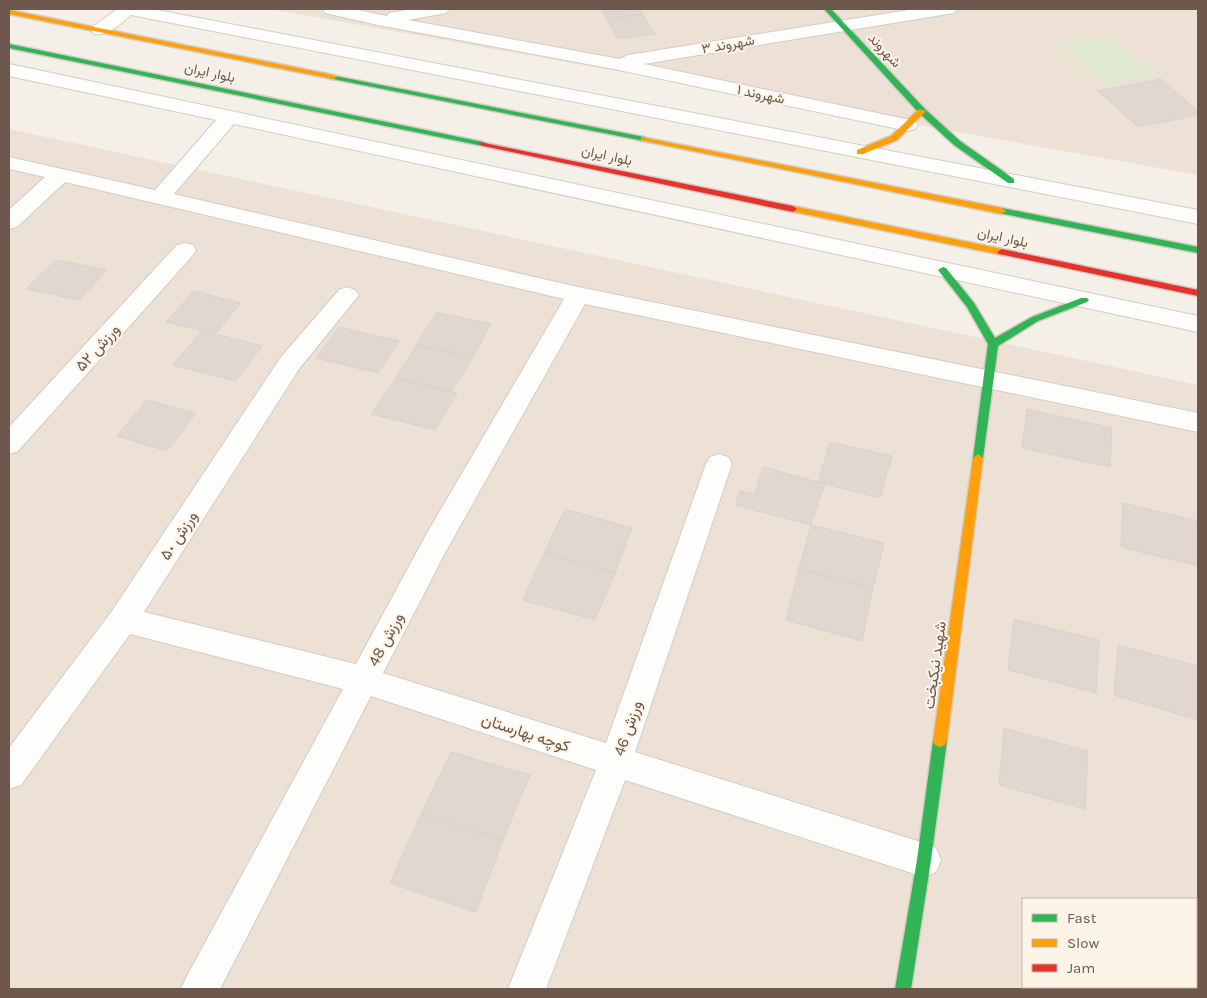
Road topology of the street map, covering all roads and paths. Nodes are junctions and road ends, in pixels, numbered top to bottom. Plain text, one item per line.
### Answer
1 (127, 9) edge
2 (331, 9) edge
3 (439, 9) edge
4 (827, 9) edge
5 (948, 9) edge
6 (9, 12) edge
7 (378, 20) junction
8 (842, 24) junction
9 (100, 30) junction
10 (9, 46) edge
11 (72, 59) junction
12 (614, 64) junction
13 (9, 70) edge
14 (48, 79) junction
15 (620, 105) junction
16 (922, 111) junction
17 (230, 117) junction
18 (908, 125) junction
19 (604, 131) junction
20 (860, 152) junction
21 (9, 163) edge
22 (61, 174) junction
23 (1011, 181) junction
24 (161, 196) junction
25 (1198, 217) edge
26 (9, 222) edge
27 (185, 250) dead end
28 (1198, 250) edge
29 (943, 270) junction
30 (1198, 293) edge
31 (579, 294) junction
32 (347, 295) dead end
33 (1084, 300) junction
34 (1198, 324) edge
35 (993, 344) junction
36 (989, 378) junction
37 (1198, 423) edge
38 (9, 444) edge
39 (719, 464) dead end
40 (123, 620) junction
41 (363, 680) junction
42 (616, 761) junction
43 (9, 774) edge
44 (924, 860) junction
45 (200, 989) edge
46 (527, 989) edge
47 (903, 989) edge

1 - 9 street
1 - 15 street
2 - 7 street, شهروند ۱
3 - 7 street
4 - 8 street, شهروند
5 - 8 street, شهروند ۳
6 - 9 street, بلوار ایران
7 - 12 street, شهروند ۱
8 - 12 street, شهروند ۳
8 - 16 street, شهروند
9 - 19 street, بلوار ایران
10 - 11 street, بلوار ایران
11 - 14 street
11 - 30 street, بلوار ایران
12 - 18 street, شهروند ۱
13 - 14 street
14 - 17 street
15 - 19 street
15 - 20 street
16 - 18 street
16 - 23 street, شهروند
17 - 24 street
17 - 29 street
18 - 20 street
19 - 28 street, بلوار ایران
20 - 23 street
21 - 22 street
22 - 24 street
22 - 26 street
23 - 25 street
24 - 31 street
27 - 38 street, ورزش ۵٢
29 - 33 street
29 - 35 street
31 - 36 street
31 - 41 street, ورزش 48
32 - 40 street, ورزش ۵٠
33 - 34 street
33 - 35 street
35 - 36 street, شهید نیکبخت
36 - 37 street
36 - 44 street, شهید نیکبخت
39 - 42 street, ورزش 46
40 - 41 street, کوچه بهارستان
40 - 43 street, ورزش ۵٠
41 - 42 street, کوچه بهارستان
41 - 45 street, ورزش 48
42 - 44 street, کوچه بهارستان
42 - 46 street, ورزش 46
44 - 47 street, شهید نیکبخت

